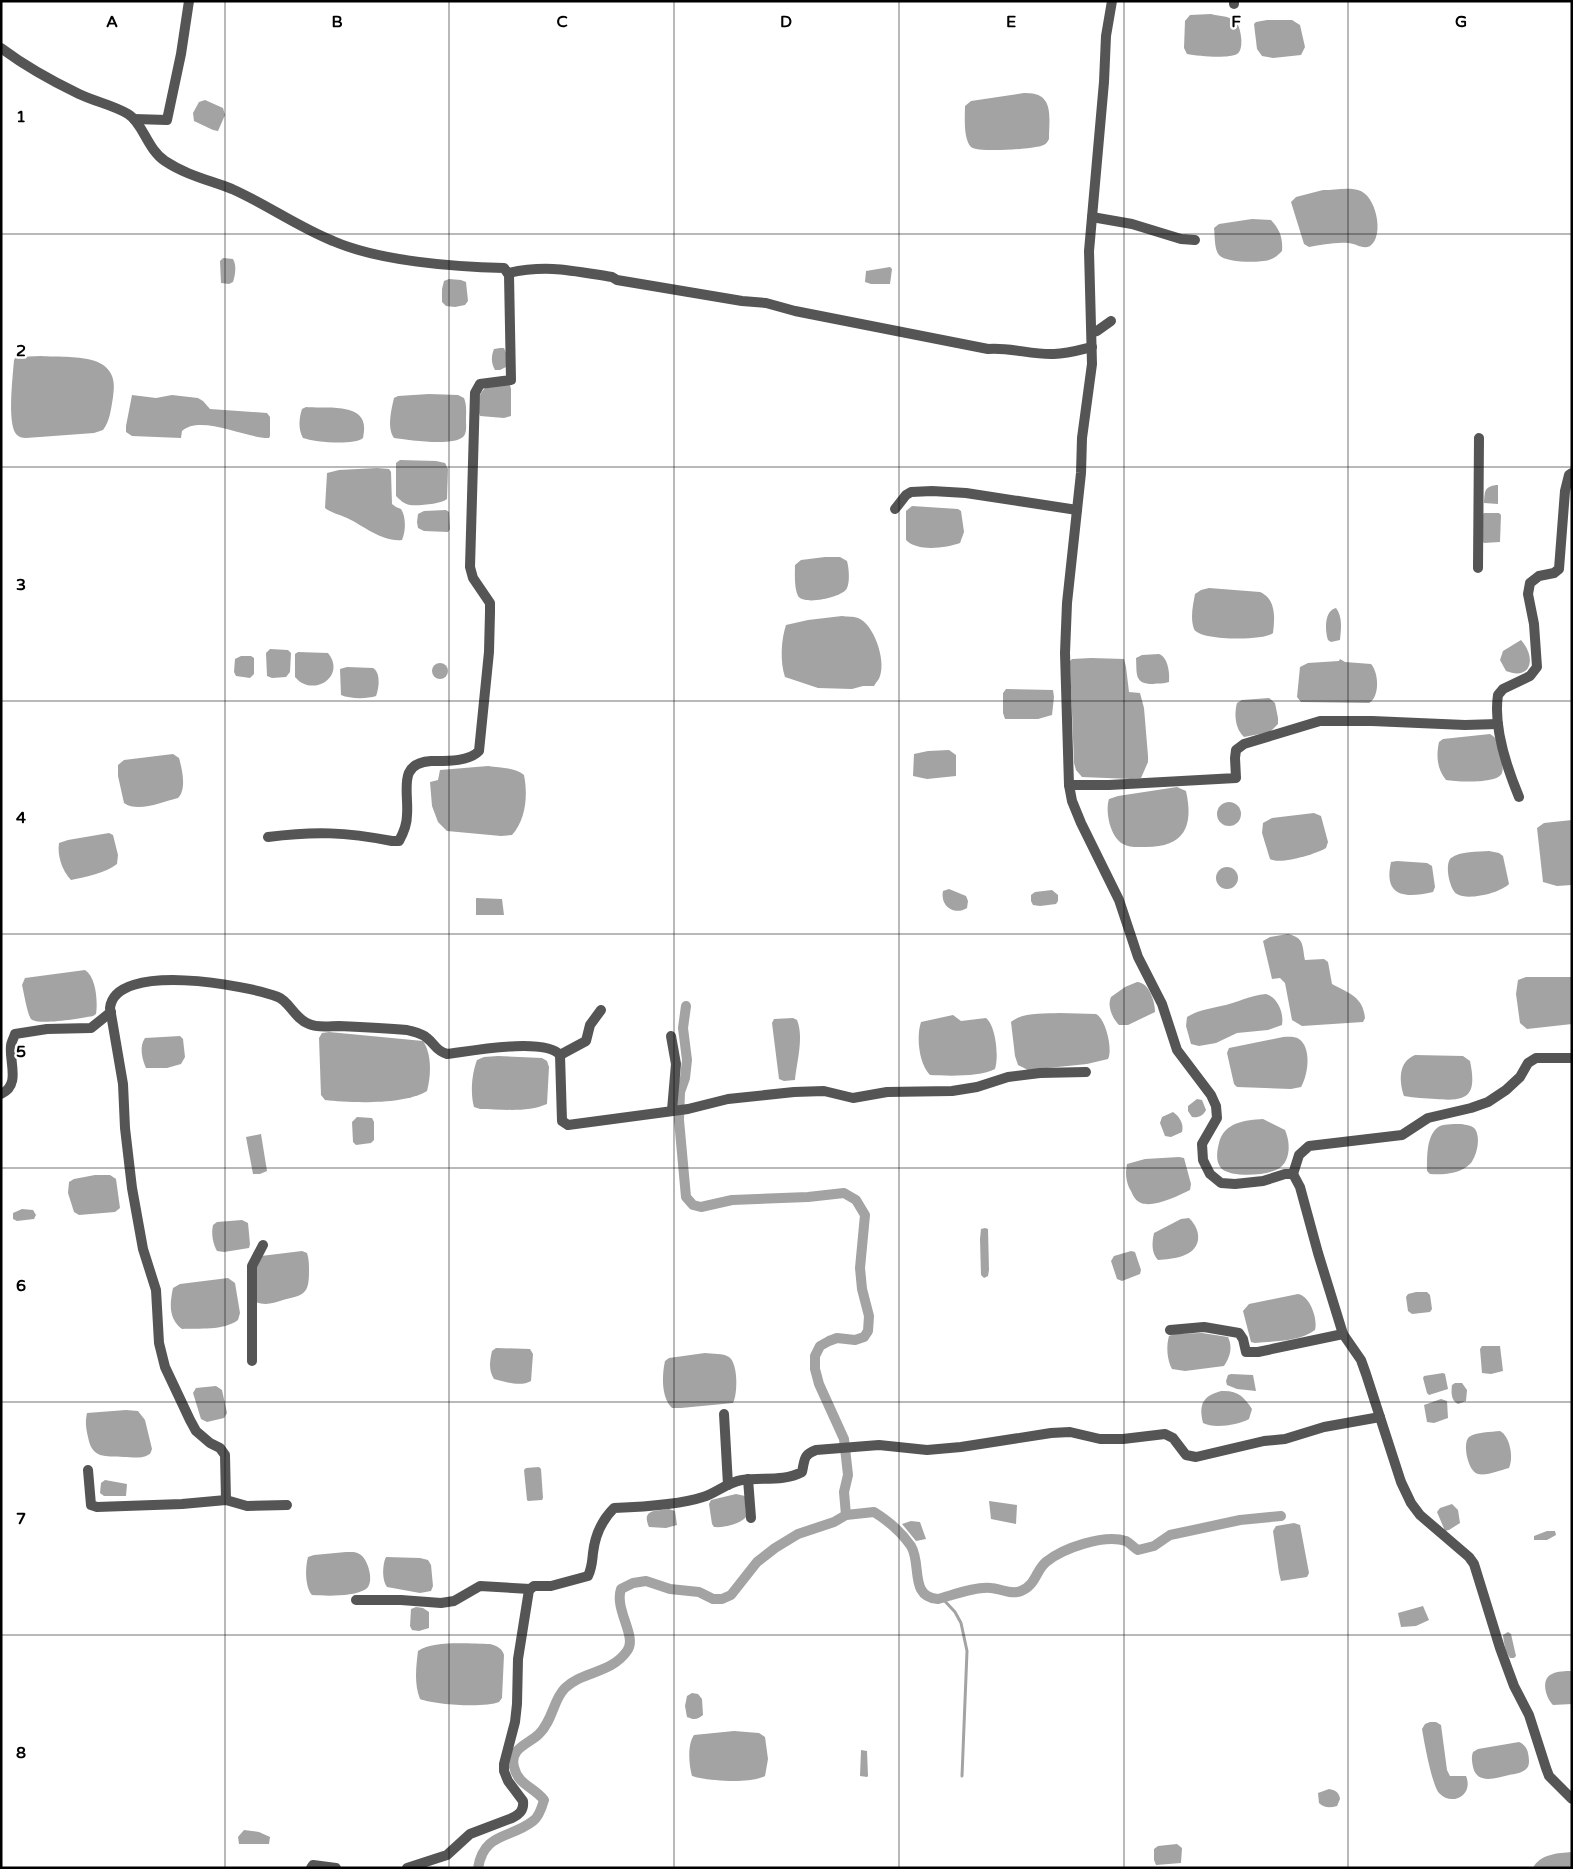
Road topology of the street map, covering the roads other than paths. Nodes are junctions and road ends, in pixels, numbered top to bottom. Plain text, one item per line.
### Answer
1 (189, 1) edge
2 (1112, 1) edge
3 (1, 48) edge
4 (134, 119) junction
5 (1092, 217) junction
6 (1194, 240) dead end
7 (508, 273) junction
8 (1111, 321) dead end
9 (1092, 332) junction
10 (1092, 347) junction
11 (1479, 438) dead end
12 (1572, 473) edge
13 (895, 510) dead end
14 (1077, 510) junction
15 (1478, 568) dead end
16 (1498, 724) junction
17 (1069, 785) junction
18 (1519, 797) dead end
19 (268, 837) dead end
20 (601, 1010) dead end
21 (111, 1012) junction
22 (671, 1036) dead end
23 (560, 1055) junction
24 (1572, 1058) edge
25 (1086, 1072) dead end
26 (1, 1094) edge
27 (672, 1110) junction
28 (1293, 1174) junction
29 (263, 1246) dead end
30 (1170, 1330) dead end
31 (1343, 1334) junction
32 (252, 1361) dead end
33 (724, 1414) dead end
34 (1380, 1417) junction
35 (88, 1470) dead end
36 (748, 1479) junction
37 (728, 1485) junction
38 (226, 1500) junction
39 (287, 1505) dead end
40 (751, 1518) dead end
41 (530, 1589) junction
42 (356, 1600) dead end
43 (1572, 1798) edge
44 (311, 1868) edge
45 (336, 1868) edge
46 (407, 1868) edge

1 - 4 street
2 - 5 street
3 - 4 street
4 - 7 street
5 - 6 street
5 - 9 street
7 - 10 street
7 - 19 street
8 - 9 street
9 - 10 street
10 - 14 street
11 - 15 street
12 - 16 street
13 - 14 street
14 - 17 street
16 - 17 street
16 - 18 street
17 - 28 street
20 - 23 street
21 - 23 street
21 - 26 street
21 - 38 street
22 - 27 street
23 - 27 street
24 - 28 street
25 - 27 street
28 - 31 street
29 - 32 street
30 - 31 street
31 - 34 street
33 - 37 street
34 - 36 street
34 - 43 street
35 - 38 street
36 - 37 street
36 - 40 street
37 - 41 street
38 - 39 street
41 - 42 street
41 - 46 street
44 - 45 street

